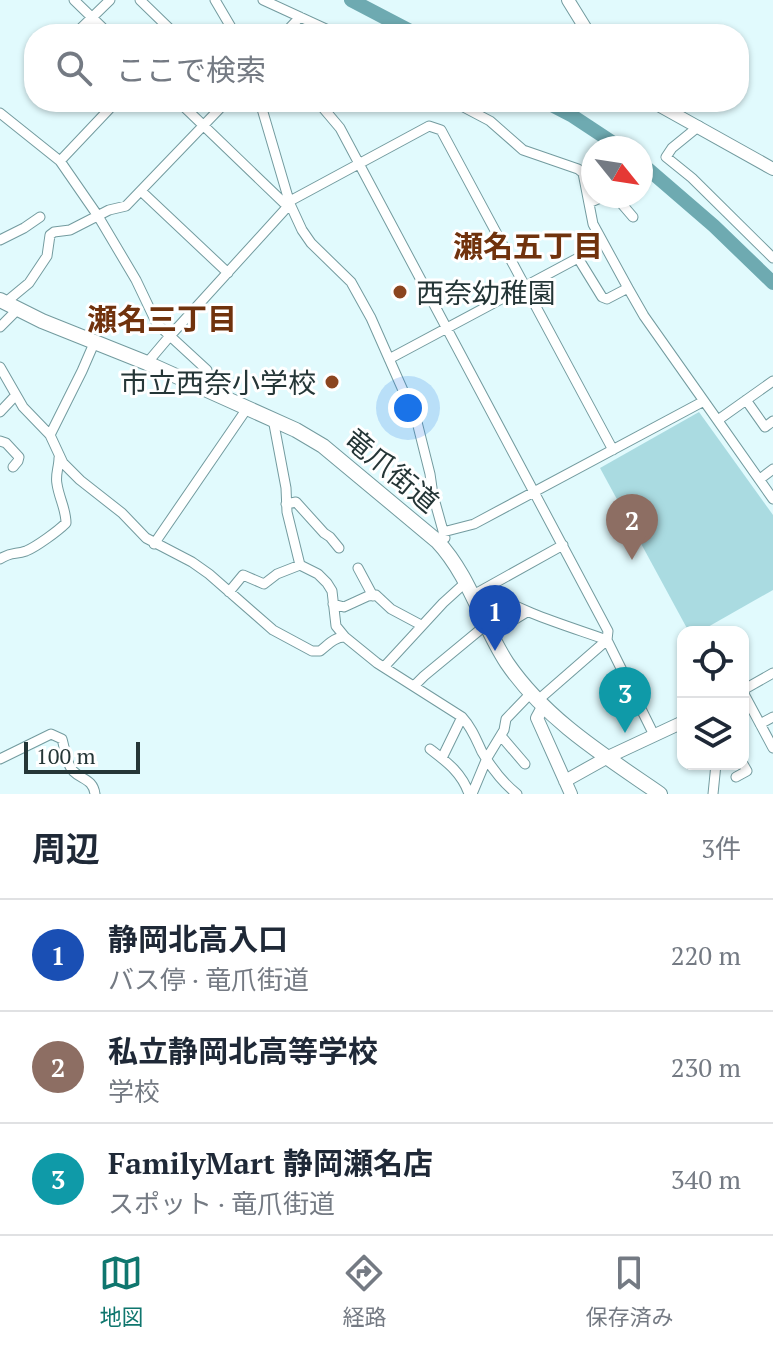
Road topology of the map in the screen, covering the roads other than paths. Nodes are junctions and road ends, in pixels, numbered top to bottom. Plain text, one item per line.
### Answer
1 (74, 0) edge
2 (110, 0) edge
3 (140, 0) edge
4 (215, 0) edge
5 (263, 0) edge
6 (568, 0) edge
7 (300, 17) junction
8 (93, 18) junction
9 (86, 24) edge
10 (99, 24) edge
11 (165, 24) edge
12 (229, 24) edge
13 (293, 24) edge
14 (315, 24) edge
15 (583, 24) edge
16 (106, 112) edge
17 (189, 112) edge
18 (217, 112) edge
19 (263, 112) edge
20 (326, 112) edge
21 (473, 112) edge
22 (672, 112) edge
23 (0, 114) edge
24 (204, 126) junction
25 (699, 126) junction
26 (60, 161) junction
27 (359, 165) junction
28 (773, 169) edge
29 (581, 171) edge
30 (141, 191) junction
31 (290, 202) junction
32 (590, 208) edge
33 (625, 208) edge
34 (98, 216) junction
35 (40, 217) dead end
36 (633, 217) dead end
37 (0, 240) edge
38 (773, 258) edge
39 (228, 273) junction
40 (525, 286) junction
41 (628, 288) junction
42 (8, 304) edge
43 (0, 327) edge
44 (447, 329) junction
45 (169, 337) junction
46 (95, 341) junction
47 (389, 359) junction
48 (147, 363) junction
49 (0, 367) edge
50 (773, 381) edge
51 (203, 389) junction
52 (16, 395) junction
53 (746, 400) junction
54 (704, 401) junction
55 (248, 407) junction
56 (0, 412) edge
57 (273, 419) junction
58 (718, 420) junction
59 (773, 421) edge
60 (50, 435) junction
61 (0, 441) edge
62 (613, 450) junction
63 (59, 453) junction
64 (13, 467) dead end
65 (773, 469) edge
66 (760, 479) junction
67 (535, 492) junction
68 (773, 499) edge
69 (286, 504) junction
70 (443, 532) junction
71 (154, 544) junction
72 (563, 545) junction
73 (339, 548) dead end
74 (448, 553) junction
75 (0, 559) edge
76 (300, 565) junction
77 (358, 568) dead end
78 (474, 589) junction
79 (229, 592) junction
80 (373, 596) junction
81 (333, 604) junction
82 (527, 612) junction
83 (421, 625) junction
84 (490, 629) junction
85 (345, 637) junction
86 (607, 640) junction
87 (384, 667) junction
88 (773, 673) edge
89 (415, 685) junction
90 (749, 687) edge
91 (747, 698) edge
92 (537, 700) junction
93 (462, 717) junction
94 (773, 717) edge
95 (760, 724) junction
96 (677, 725) edge
97 (654, 735) junction
98 (501, 736) junction
99 (773, 748) edge
100 (430, 749) dead end
101 (608, 757) junction
102 (442, 758) junction
103 (487, 758) junction
104 (0, 759) edge
105 (525, 764) dead end
106 (715, 770) edge
107 (746, 770) edge
108 (736, 777) dead end
109 (565, 781) junction
110 (95, 794) edge
111 (471, 794) edge
112 (517, 794) edge
113 (571, 794) edge
114 (660, 794) edge
115 (713, 794) edge

1 - 8 street
2 - 8 street
3 - 11 street
4 - 12 street
5 - 7 street
6 - 15 street
7 - 13 street
7 - 14 street
8 - 9 street
8 - 10 street
16 - 26 street
17 - 24 street
18 - 24 street
19 - 31 street
20 - 27 street
21 - 29 street
22 - 25 street
23 - 26 street
24 - 30 street
24 - 31 street
25 - 28 street
25 - 38 street
26 - 34 street
27 - 31 street
27 - 40 street
27 - 44 street
30 - 34 street
30 - 39 street
31 - 39 street
31 - 47 street
32 - 41 street
33 - 36 street
34 - 42 street
34 - 45 street
35 - 37 street
39 - 45 street
40 - 41 street
40 - 44 street
40 - 62 street
41 - 54 street
42 - 43 street
42 - 46 main road, 竜爪街道
44 - 47 street
44 - 67 street
45 - 48 street
45 - 51 street
46 - 48 main road, 竜爪街道
46 - 60 street
47 - 70 street
48 - 51 main road, 竜爪街道
49 - 52 street
50 - 53 street
51 - 55 main road, 竜爪街道
52 - 56 street
52 - 60 street
53 - 58 street
53 - 59 street
54 - 58 street
54 - 62 street
55 - 57 main road, 竜爪街道
55 - 71 street
57 - 69 street
57 - 74 main road, 竜爪街道
58 - 66 street
60 - 63 street
61 - 64 street
62 - 67 street
63 - 71 street
63 - 75 street
65 - 66 street
66 - 68 street
67 - 70 street
67 - 72 street
69 - 73 street
69 - 76 street
70 - 74 street
71 - 79 street
72 - 78 street
72 - 86 street
74 - 78 main road, 竜爪街道
76 - 79 street
76 - 81 street
77 - 80 street
78 - 82 street
78 - 83 street
78 - 84 main road, 竜爪街道
79 - 85 street
80 - 81 street
80 - 83 street
81 - 85 street
82 - 84 street
82 - 86 street
83 - 87 street
84 - 89 street
84 - 92 main road, 竜爪街道
85 - 87 street
86 - 92 street
86 - 97 street
87 - 89 street
88 - 90 street
89 - 93 street
91 - 95 street
92 - 98 street
92 - 101 main road, 竜爪街道
92 - 109 street
93 - 102 street
93 - 103 street
94 - 95 street
95 - 99 street
96 - 97 street
97 - 101 street
98 - 103 street
98 - 105 street
100 - 102 street
101 - 109 street
101 - 114 main road, 竜爪街道
102 - 111 street
103 - 111 street
103 - 112 street
104 - 110 street
106 - 115 street
107 - 108 street
109 - 113 street

